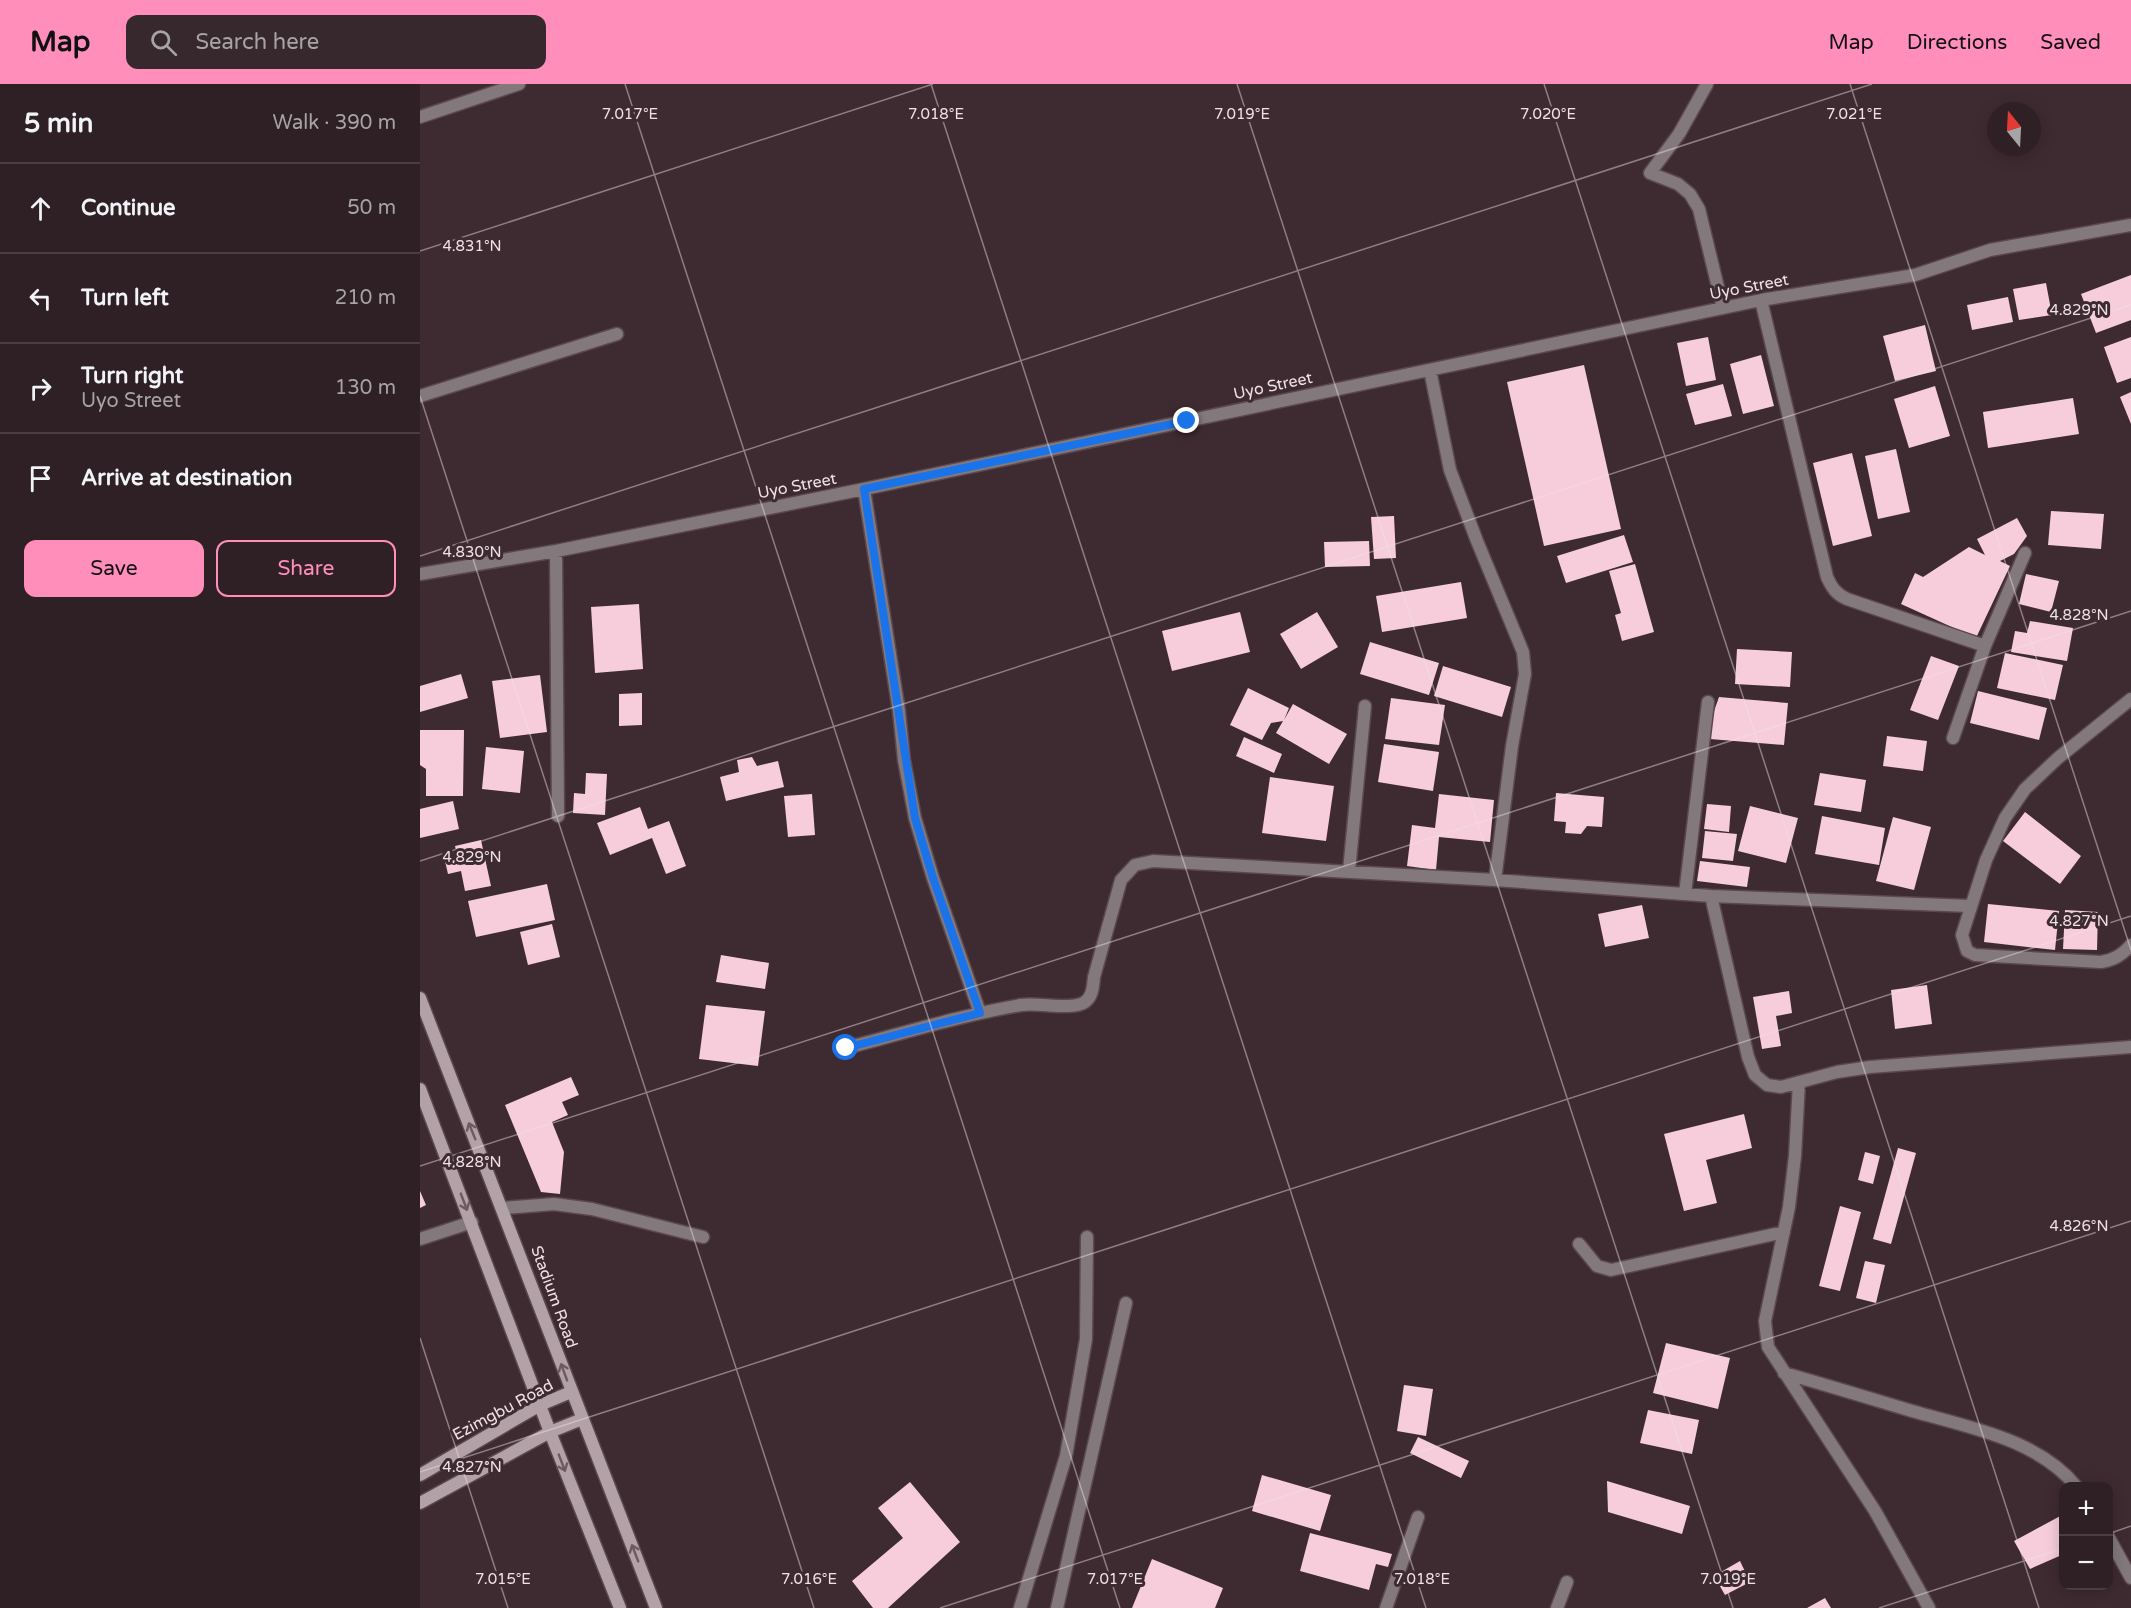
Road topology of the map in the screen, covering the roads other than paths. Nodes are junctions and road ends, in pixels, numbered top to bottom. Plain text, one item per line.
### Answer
1 (519, 84) edge
2 (1707, 84) edge
3 (420, 117) edge
4 (2131, 225) edge
5 (1761, 300) junction
6 (1724, 308) junction
7 (617, 334) dead end
8 (1430, 370) junction
9 (420, 396) edge
10 (864, 489) junction
11 (556, 551) junction
12 (2025, 553) dead end
13 (420, 574) edge
14 (1985, 645) junction
15 (2131, 699) edge
16 (1708, 702) dead end
17 (1365, 706) dead end
18 (1953, 738) dead end
19 (558, 816) dead end
20 (1349, 872) junction
21 (1495, 880) junction
22 (1685, 894) junction
23 (1711, 896) junction
24 (1970, 906) junction
25 (2131, 945) edge
26 (420, 998) edge
27 (980, 1013) junction
28 (2131, 1047) edge
29 (846, 1048) dead end
30 (1799, 1082) junction
31 (420, 1089) edge
32 (503, 1208) junction
33 (471, 1222) junction
34 (1784, 1232) junction
35 (703, 1237) dead end
36 (1087, 1237) dead end
37 (420, 1239) edge
38 (1579, 1244) dead end
39 (1126, 1303) dead end
40 (1784, 1373) junction
41 (571, 1392) junction
42 (540, 1405) junction
43 (582, 1419) junction
44 (550, 1432) junction
45 (420, 1475) edge
46 (2072, 1482) edge
47 (420, 1503) edge
48 (1418, 1517) dead end
49 (2113, 1544) edge
50 (2131, 1578) edge
51 (1567, 1582) dead end
52 (620, 1608) edge
53 (656, 1608) edge
54 (1020, 1608) edge
55 (1057, 1608) edge
56 (1386, 1608) edge
57 (1557, 1608) edge
58 (1929, 1608) edge

1 - 3 street
2 - 6 street
4 - 5 street, Uyo Street
5 - 6 street, Uyo Street
5 - 14 street
6 - 8 street, Uyo Street
7 - 9 street
8 - 10 street, Uyo Street
8 - 21 street
10 - 11 street, Uyo Street
10 - 27 street
11 - 13 street, Uyo Street
11 - 19 street
12 - 14 street
14 - 18 street
15 - 24 street
16 - 22 street
17 - 20 street
20 - 21 street
20 - 27 street
21 - 22 street
22 - 23 street
23 - 24 street
23 - 30 street
24 - 25 street
32 -> 26 main road, Stadium Road
27 - 29 street
28 - 30 street
30 - 34 street
31 -> 33 main road
32 - 35 street
41 -> 32 main road, Stadium Road
33 - 37 street
33 - 42 main road
34 - 38 street
34 - 40 street
36 - 54 street
39 - 55 street
40 - 46 street
40 - 58 street
41 - 42 main road, Ezimgbu Road
41 - 43 main road, Stadium Road
42 - 44 main road
42 - 45 main road, Ezimgbu Road
43 - 44 main road
53 -> 43 main road, Stadium Road
44 - 47 main road
44 -> 52 main road
48 - 56 street
49 - 50 street
51 - 57 street

